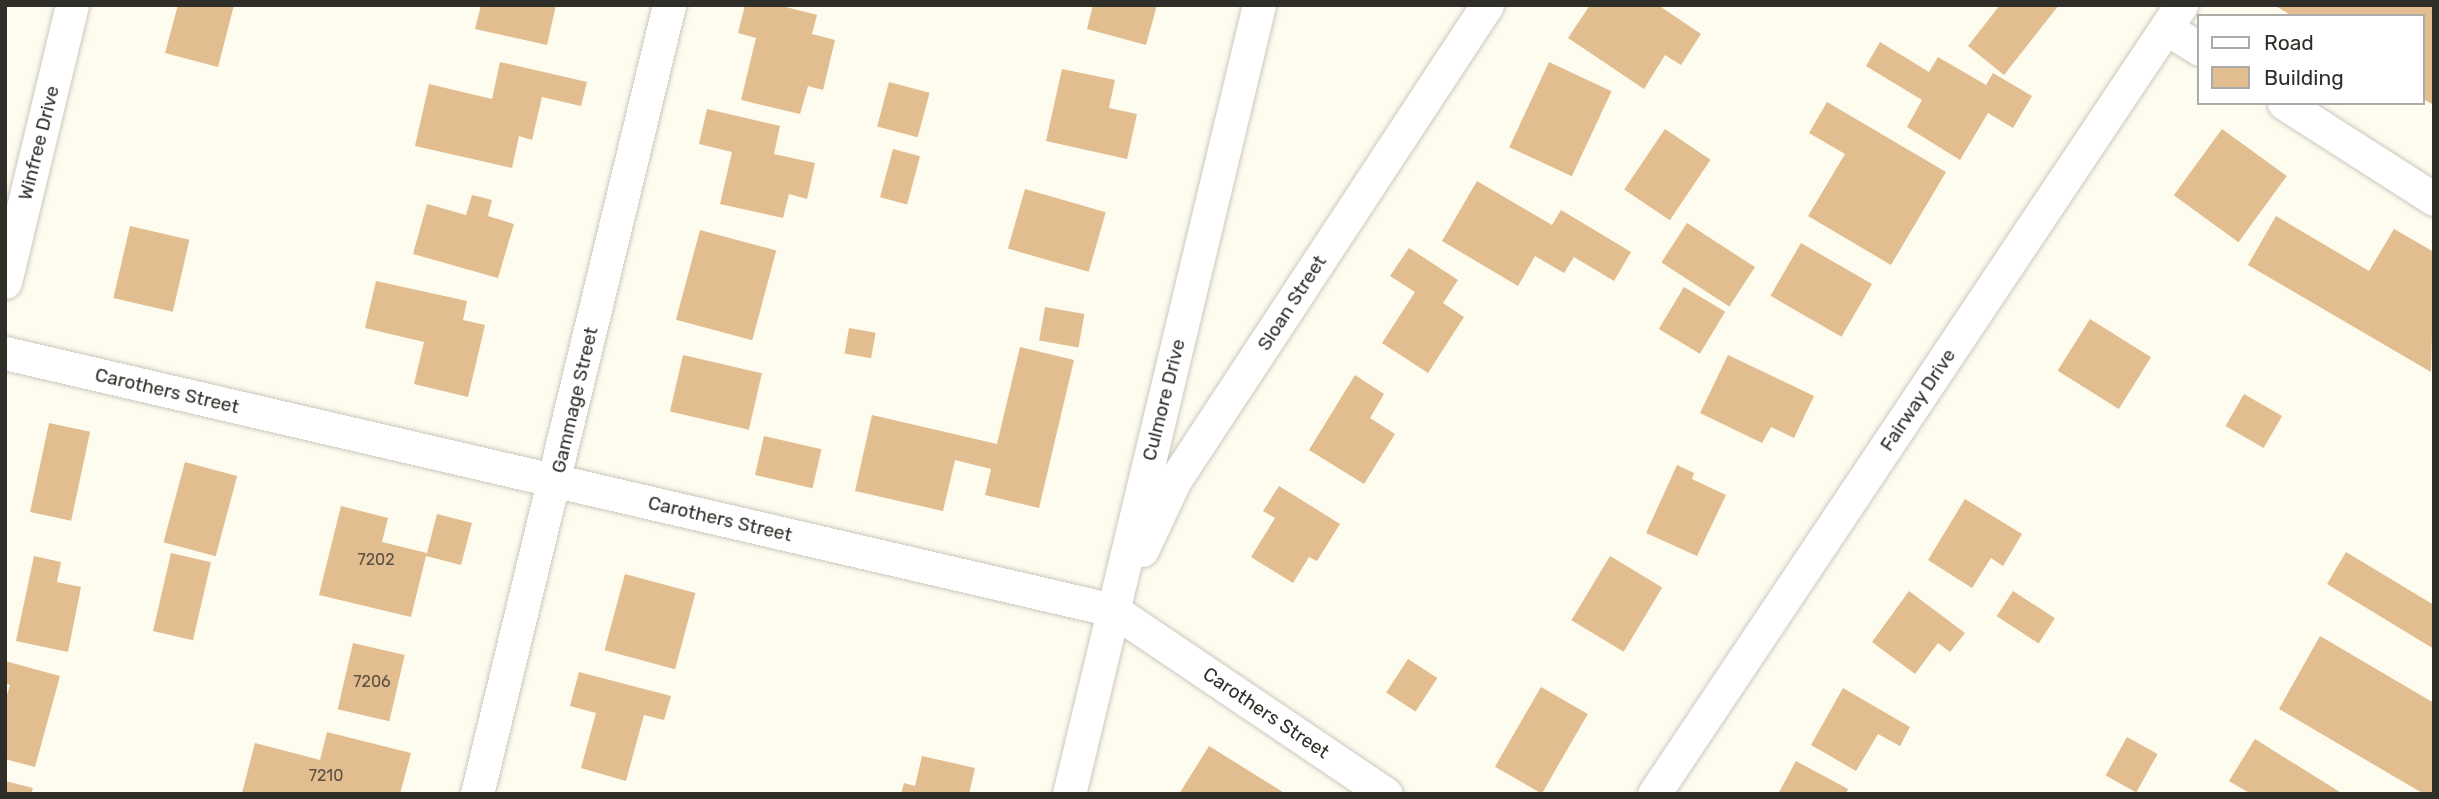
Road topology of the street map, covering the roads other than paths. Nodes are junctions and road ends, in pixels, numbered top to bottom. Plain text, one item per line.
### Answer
1 (72, 5) edge
2 (669, 5) edge
3 (1259, 5) edge
4 (1487, 5) edge
5 (2174, 17) edge
6 (2198, 48) edge
7 (2287, 105) edge
8 (2434, 199) edge
9 (5, 282) edge
10 (5, 353) edge
11 (556, 481) junction
12 (1113, 610) junction
13 (477, 794) edge
14 (1069, 794) edge
15 (1386, 794) edge
16 (1654, 794) edge

1 - 9 street, Winfree Drive
2 - 11 street, Gammage Street
3 - 12 street, Culmore Drive
4 - 12 street, Sloan Street
5 - 6 street
5 - 16 street, Fairway Drive
7 - 8 street
10 - 11 street, Carothers Street
11 - 12 street, Carothers Street
11 - 13 street, Gammage Street
12 - 14 street, Culmore Drive
12 - 15 street, Carothers Street

